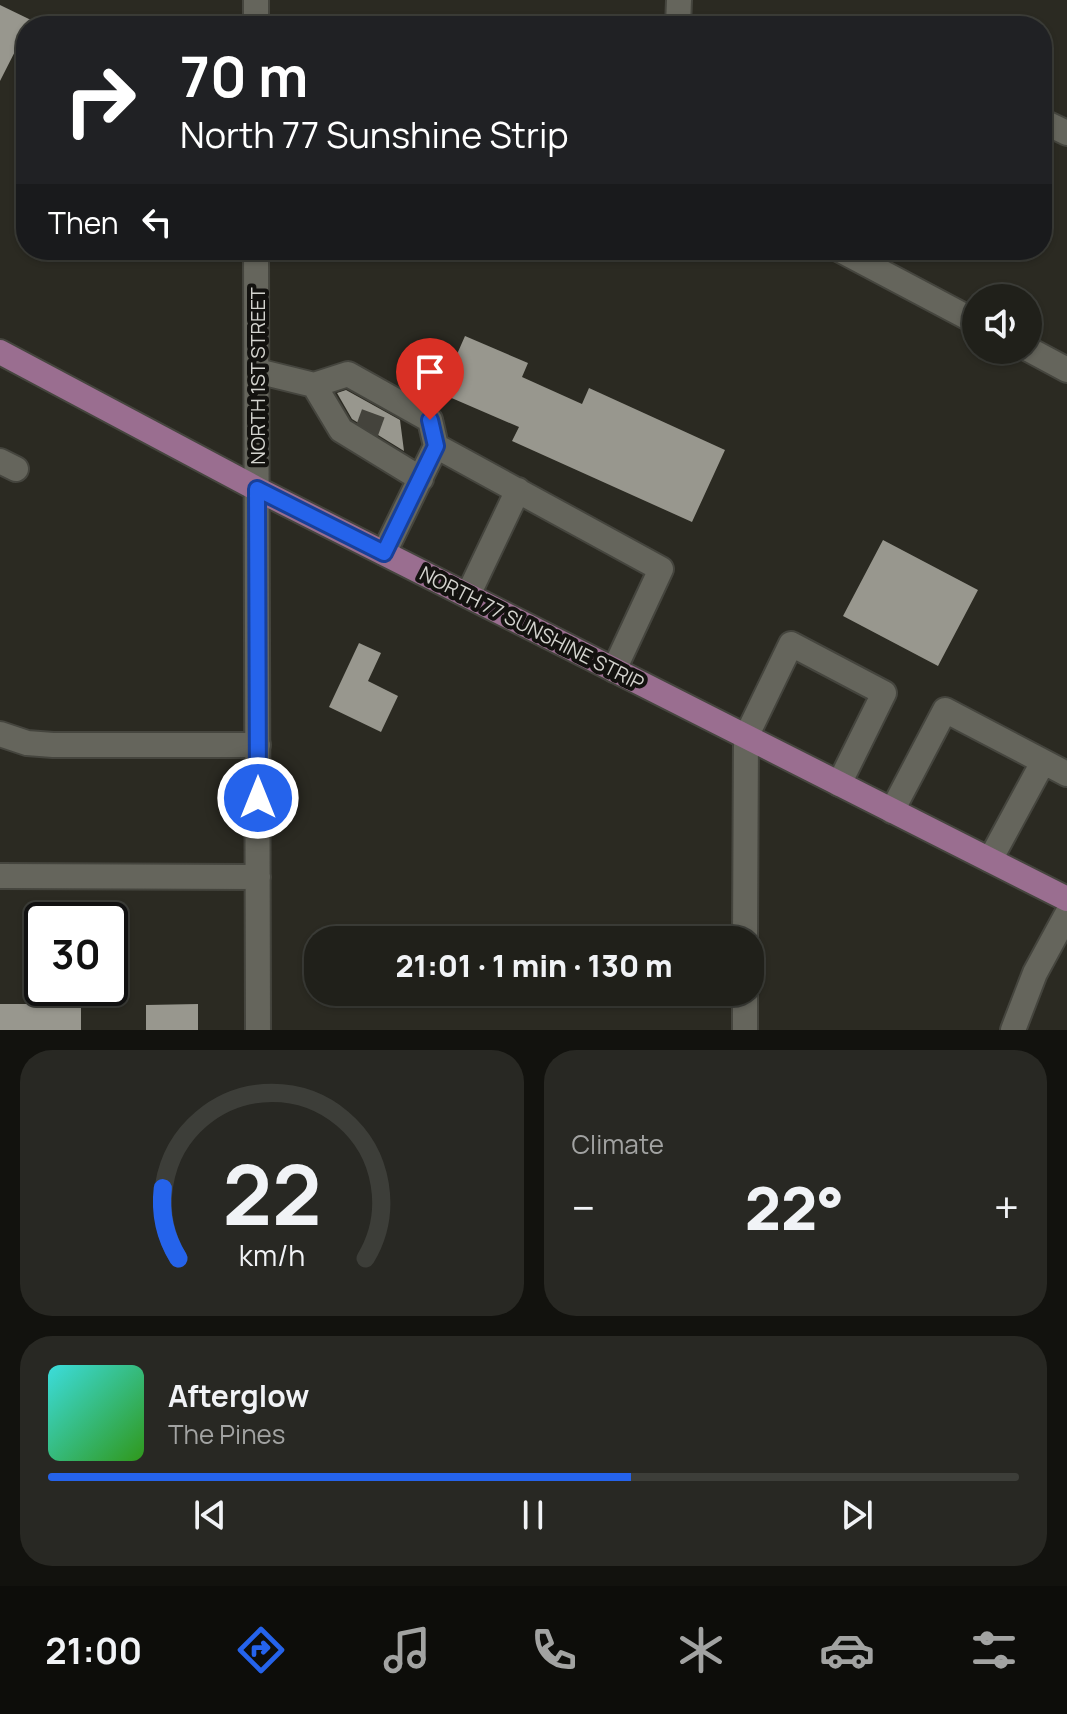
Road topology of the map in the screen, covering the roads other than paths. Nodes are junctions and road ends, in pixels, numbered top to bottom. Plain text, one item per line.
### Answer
1 (256, 260) edge
2 (859, 260) edge
3 (962, 315) edge
4 (0, 352) edge
5 (1042, 357) edge
6 (1067, 370) edge
7 (257, 371) junction
8 (314, 385) junction
9 (436, 446) junction
10 (421, 479) junction
11 (257, 489) junction
12 (518, 490) junction
13 (384, 553) junction
14 (468, 595) junction
15 (614, 670) junction
16 (0, 734) edge
17 (746, 737) junction
18 (258, 745) junction
19 (1043, 762) junction
20 (1067, 774) edge
21 (839, 784) junction
22 (892, 811) junction
23 (990, 860) junction
24 (0, 876) edge
25 (258, 877) junction
26 (1067, 899) edge
27 (1067, 914) edge
28 (745, 926) edge
29 (745, 1006) edge
30 (258, 1030) edge
31 (745, 1030) edge
32 (1013, 1030) edge

1 - 7 street, NORTH 1ST STREET
2 - 3 street
4 - 11 main road, NORTH 77 SUNSHINE STRIP
5 - 6 street
7 - 8 street
7 - 11 street, NORTH 1ST STREET
8 - 9 street
8 - 10 street
9 - 10 street
9 - 12 street
10 - 13 street
11 - 13 main road, NORTH 77 SUNSHINE STRIP
11 - 18 street, NORTH 1ST STREET
12 - 14 street
12 - 15 street
13 - 14 main road, NORTH 77 SUNSHINE STRIP
14 - 15 main road, NORTH 77 SUNSHINE STRIP
15 - 17 main road, NORTH 77 SUNSHINE STRIP
16 - 18 street
17 - 21 main road, NORTH 77 SUNSHINE STRIP
17 - 21 street
17 - 28 street
18 - 25 street, NORTH 1ST STREET
19 - 20 street
19 - 22 street
19 - 23 street
21 - 22 main road, NORTH 77 SUNSHINE STRIP
22 - 23 main road, NORTH 77 SUNSHINE STRIP
23 - 26 main road, NORTH 77 SUNSHINE STRIP
24 - 25 street
25 - 30 street, NORTH 1ST STREET
27 - 32 street
29 - 31 street

